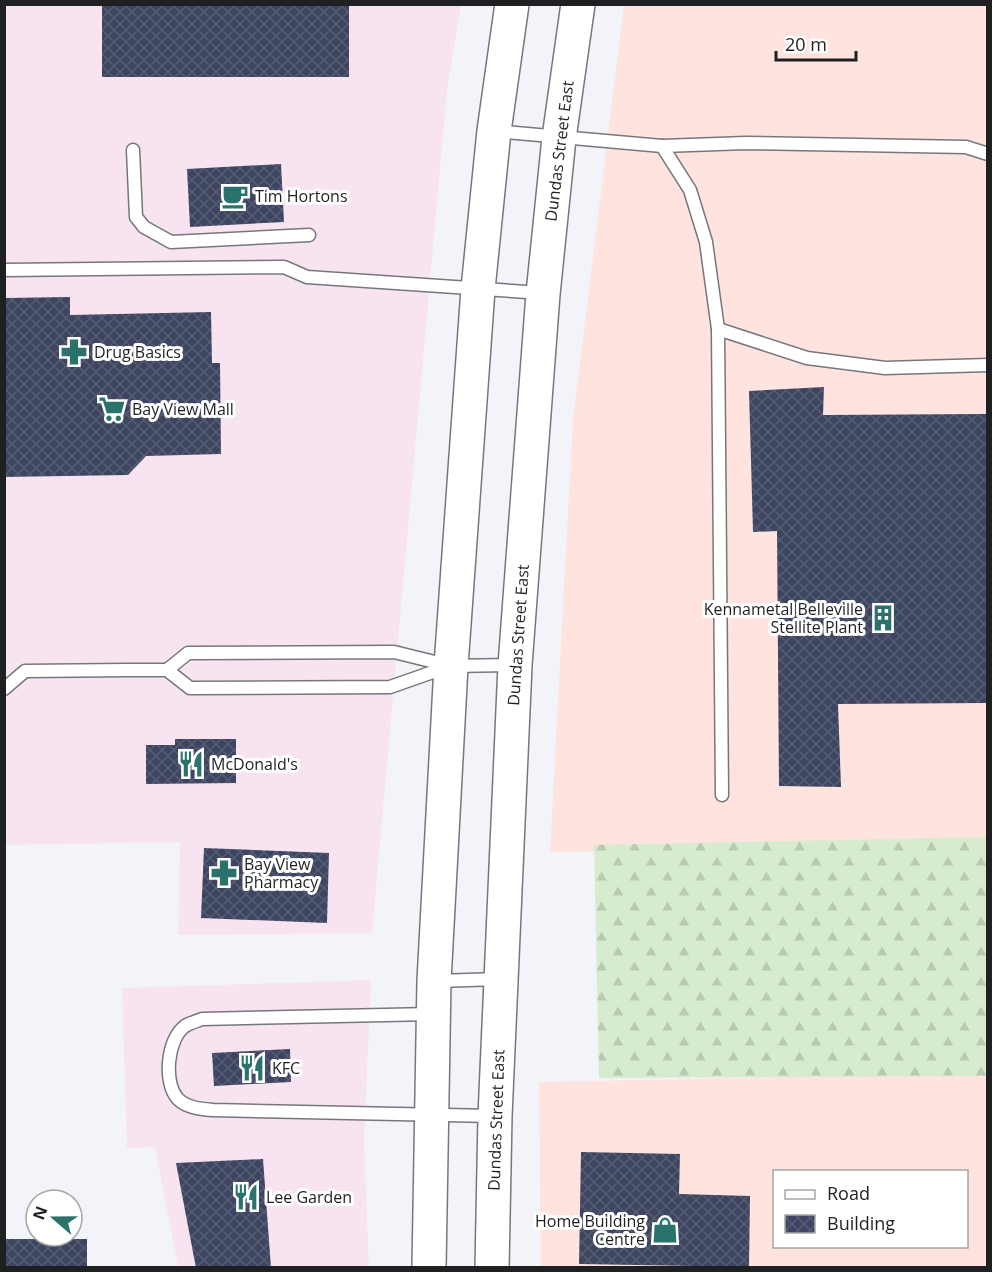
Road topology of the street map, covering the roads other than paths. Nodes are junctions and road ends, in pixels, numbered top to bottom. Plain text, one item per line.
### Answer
1 (512, 4) edge
2 (579, 4) edge
3 (494, 131) junction
4 (559, 138) junction
5 (662, 146) junction
6 (133, 150) dead end
7 (987, 154) edge
8 (309, 235) dead end
9 (4, 270) edge
10 (478, 289) junction
11 (543, 294) junction
12 (718, 329) junction
13 (987, 365) edge
14 (515, 665) junction
15 (451, 666) junction
16 (167, 670) junction
17 (4, 689) edge
18 (722, 795) dead end
19 (501, 979) junction
20 (434, 981) junction
21 (433, 1014) junction
22 (430, 1113) junction
23 (495, 1116) junction
24 (429, 1268) edge
25 (492, 1268) edge

1 - 3 main road
2 - 4 main road, Dundas Street East
3 - 4 lane
3 - 10 main road
4 - 5 lane
4 - 11 main road, Dundas Street East
5 - 7 lane
5 - 12 lane
6 - 8 lane
9 - 10 lane
10 - 11 lane
10 - 15 main road
11 - 14 main road, Dundas Street East
12 - 13 lane
12 - 18 lane
14 - 15 lane
14 - 19 main road, Dundas Street East
15 - 16 lane
15 - 16 lane
15 - 20 main road
16 - 17 lane
19 - 20 lane
19 - 23 main road, Dundas Street East
20 - 21 main road
21 - 22 main road
21 - 22 lane
22 - 23 lane
22 - 24 main road
23 - 25 main road, Dundas Street East

